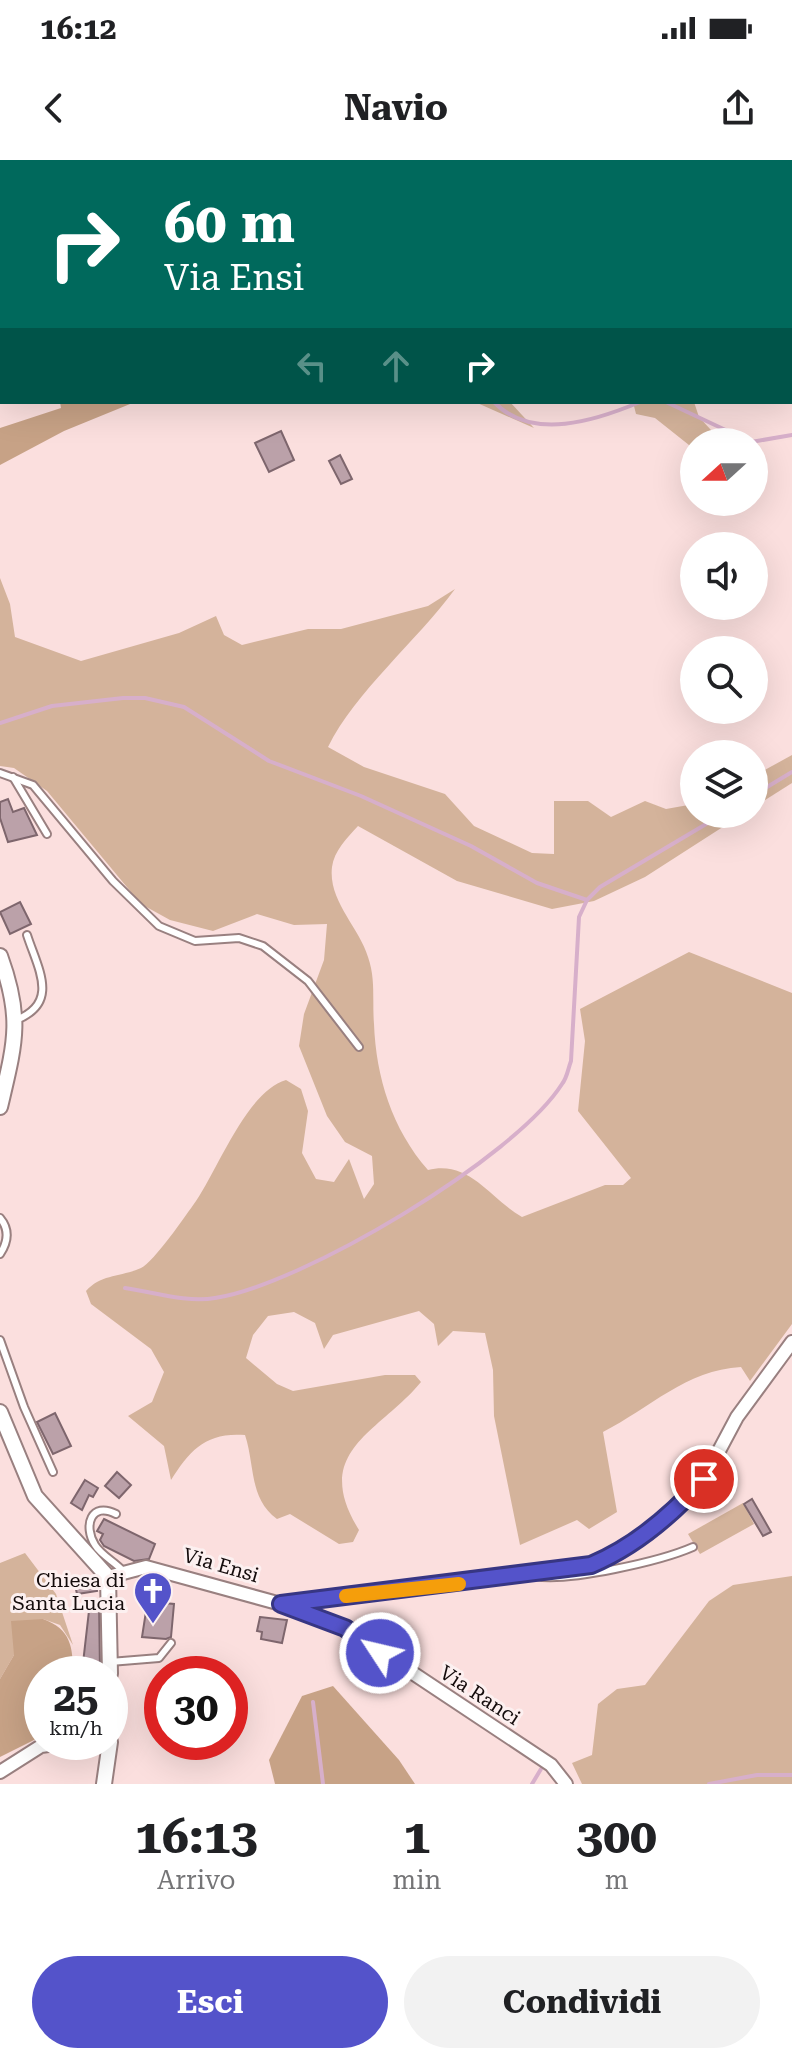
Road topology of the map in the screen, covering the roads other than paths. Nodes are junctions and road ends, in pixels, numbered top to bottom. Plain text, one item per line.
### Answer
1 (0, 773) edge
2 (13, 777) junction
3 (47, 834) dead end
4 (27, 935) dead end
5 (0, 956) edge
6 (16, 1020) junction
7 (359, 1047) dead end
8 (0, 1107) edge
9 (0, 1218) edge
10 (0, 1254) edge
11 (0, 1340) edge
12 (792, 1342) edge
13 (0, 1412) edge
14 (53, 1472) dead end
15 (116, 1514) dead end
16 (693, 1547) dead end
17 (123, 1571) junction
18 (531, 1575) junction
19 (108, 1577) junction
20 (281, 1604) junction
21 (171, 1643) dead end
22 (110, 1656) edge
23 (128, 1664) edge
24 (24, 1757) edge
25 (107, 1760) edge
26 (0, 1772) edge
27 (104, 1784) edge
28 (566, 1784) edge

1 - 2 lane
2 - 3 lane
2 - 7 lane
4 - 6 lane
5 - 6 street
6 - 8 street
9 - 10 lane
11 - 14 lane
12 - 18 street, Via Ensi
13 - 19 street
15 - 17 lane
16 - 18 lane
17 - 19 street, Via Ensi
17 - 20 street, Via Ensi
18 - 20 street, Via Ensi
19 - 22 street
20 - 28 street, Via Ranci
21 - 23 lane
24 - 26 street
25 - 27 street

